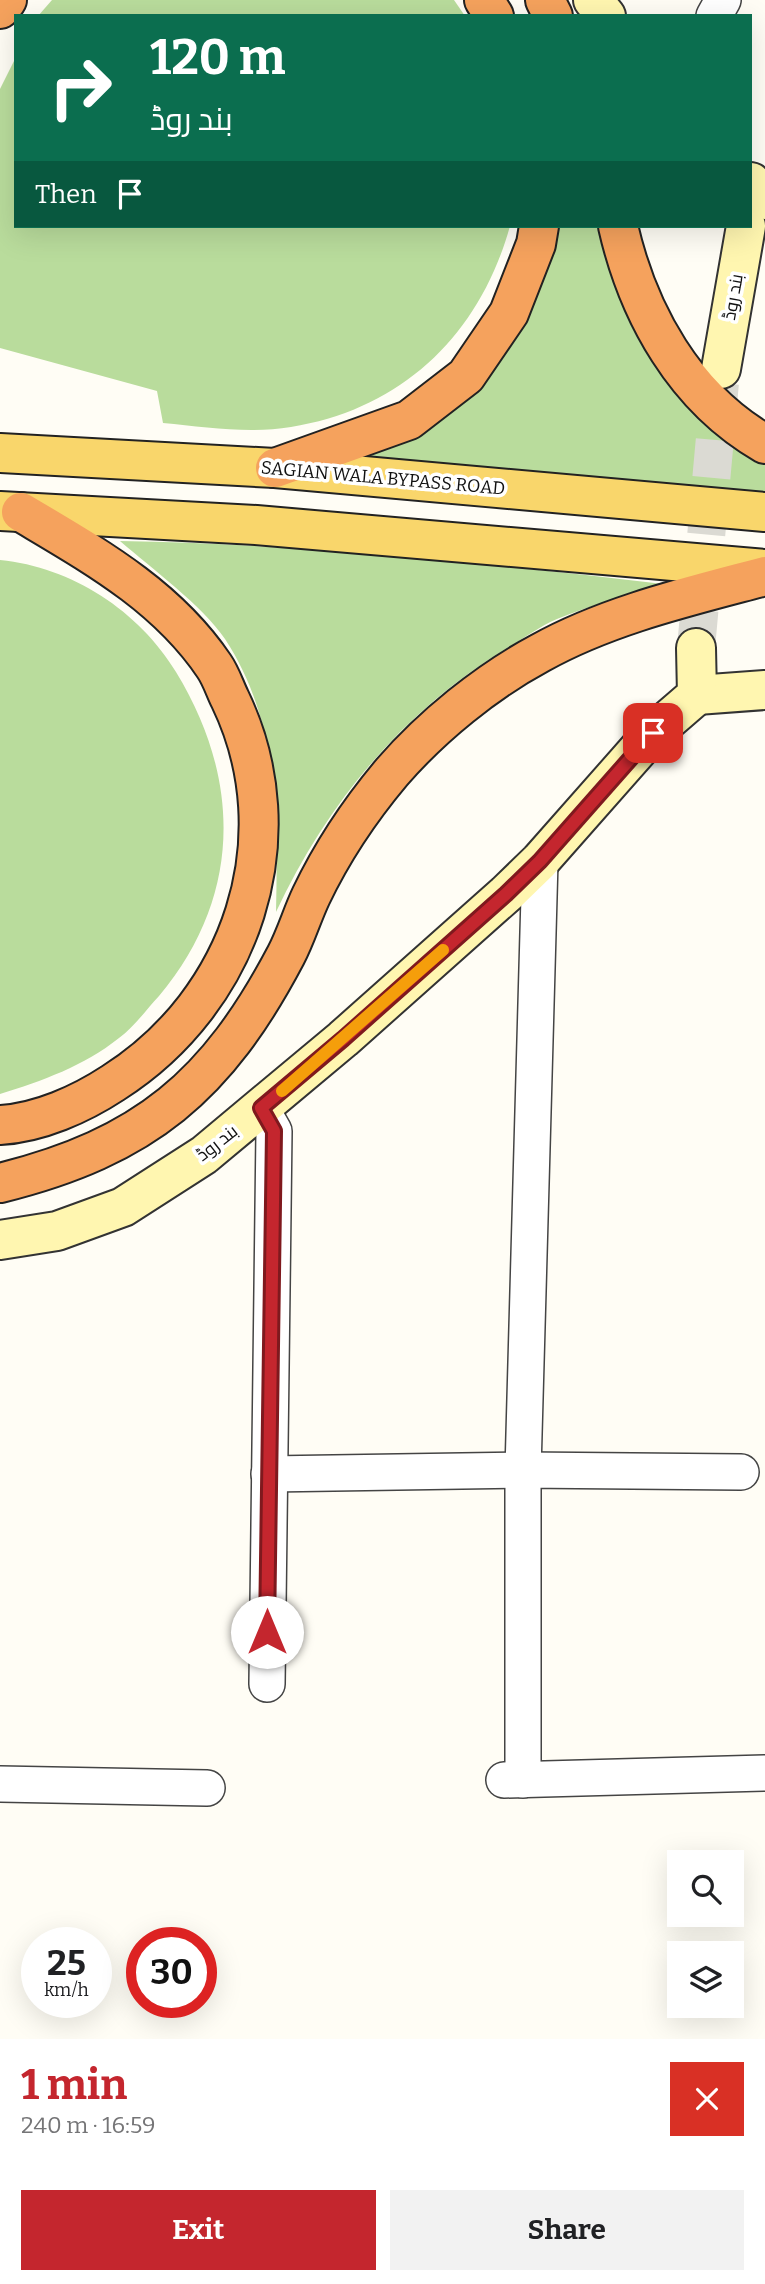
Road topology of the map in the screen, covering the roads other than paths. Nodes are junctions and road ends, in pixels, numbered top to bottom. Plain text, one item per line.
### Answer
1 (7, 0) edge
2 (593, 0) edge
3 (0, 9) edge
4 (604, 14) edge
5 (540, 228) edge
6 (618, 228) edge
7 (746, 228) edge
8 (721, 369) tunnel mouth
9 (765, 444) edge
10 (0, 453) edge
11 (275, 468) junction
12 (10, 512) edge
13 (765, 512) edge
14 (765, 569) edge
15 (765, 576) edge
16 (696, 648) tunnel mouth
17 (765, 690) edge
18 (696, 695) junction
19 (540, 861) junction
20 (261, 1108) junction
21 (0, 1125) edge
22 (0, 1184) edge
23 (0, 1240) edge
24 (523, 1470) junction
25 (741, 1472) dead end
26 (269, 1474) junction
27 (267, 1684) dead end
28 (765, 1773) edge
29 (0, 1784) edge
30 (207, 1788) dead end

1 - 3 highway
2 - 4 main road
5 - 11 highway
6 - 9 highway
7 - 8 main road, بند روڈ
10 - 11 main road, SAGIAN WALA BYPASS ROAD
11 - 13 main road, SAGIAN WALA BYPASS ROAD
12 - 14 main road
12 - 21 highway
15 - 22 highway
16 - 18 main road
17 - 18 main road
18 - 19 main road, بند روڈ
19 - 20 main road, بند روڈ
19 - 24 street
20 - 23 main road, بند روڈ
20 - 26 street
24 - 25 street
24 - 26 street
24 - 28 street
26 - 27 street
29 - 30 street

